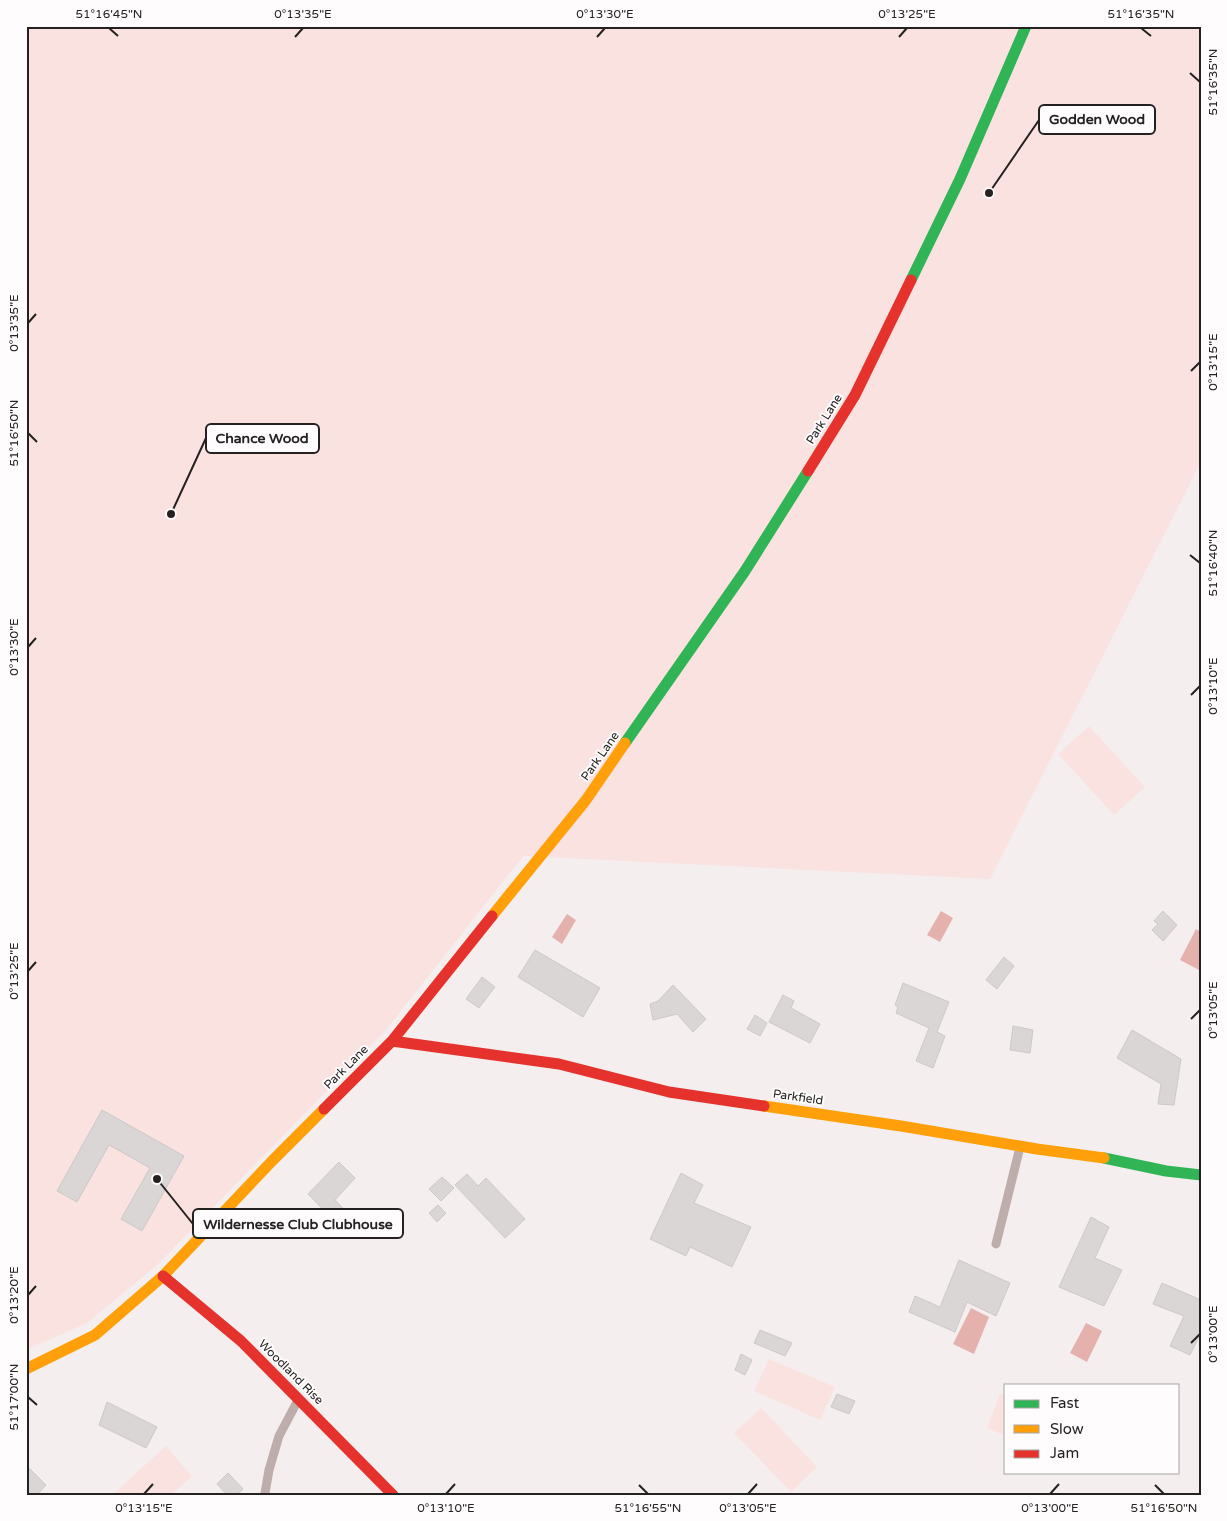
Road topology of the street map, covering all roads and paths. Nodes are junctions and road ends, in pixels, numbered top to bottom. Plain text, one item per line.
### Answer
1 (1026, 26) edge
2 (392, 1041) junction
3 (1020, 1146) junction
4 (1201, 1175) edge
5 (996, 1244) dead end
6 (163, 1276) junction
7 (26, 1369) edge
8 (298, 1399) junction
9 (265, 1494) edge
10 (393, 1495) edge

1 - 2 street, Park Lane
2 - 3 street, Parkfield
2 - 6 street, Park Lane
3 - 4 street, Parkfield
3 - 5 lane
6 - 7 street, Park Lane
6 - 8 street, Woodland Rise
8 - 9 lane
8 - 10 street, Woodland Rise

